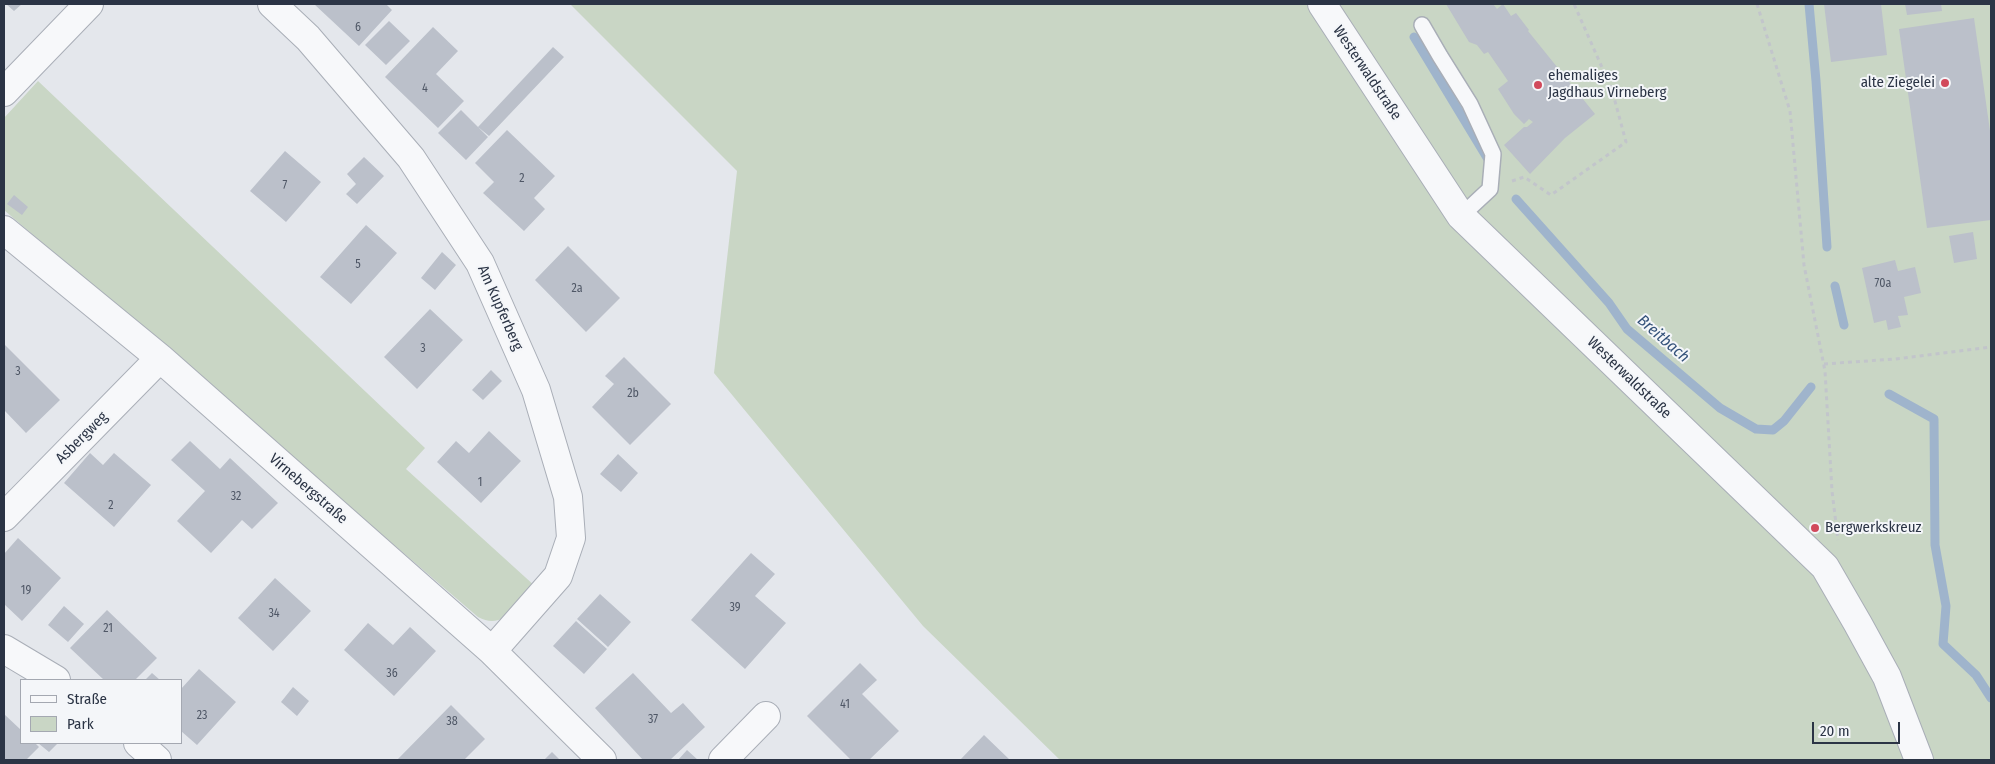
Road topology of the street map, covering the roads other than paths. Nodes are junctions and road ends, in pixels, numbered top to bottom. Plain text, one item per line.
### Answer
1 (89, 4) edge
2 (272, 4) edge
3 (1322, 4) edge
4 (1422, 25) dead end
5 (4, 92) edge
6 (1461, 216) junction
7 (4, 230) edge
8 (160, 358) junction
9 (4, 518) edge
10 (4, 649) edge
11 (492, 651) junction
12 (54, 679) edge
13 (766, 716) dead end
14 (139, 744) edge
15 (157, 760) edge
16 (602, 760) edge
17 (723, 760) edge
18 (1919, 760) edge

1 - 5 street
2 - 11 street, Am Kupferberg
3 - 6 street, Westerwaldstraße
4 - 6 lane
6 - 18 street, Westerwaldstraße
7 - 8 street, Virnebergstraße
8 - 9 street, Asbergweg
8 - 11 street, Virnebergstraße
10 - 12 street
11 - 16 street, Virnebergstraße
13 - 17 street
14 - 15 street

